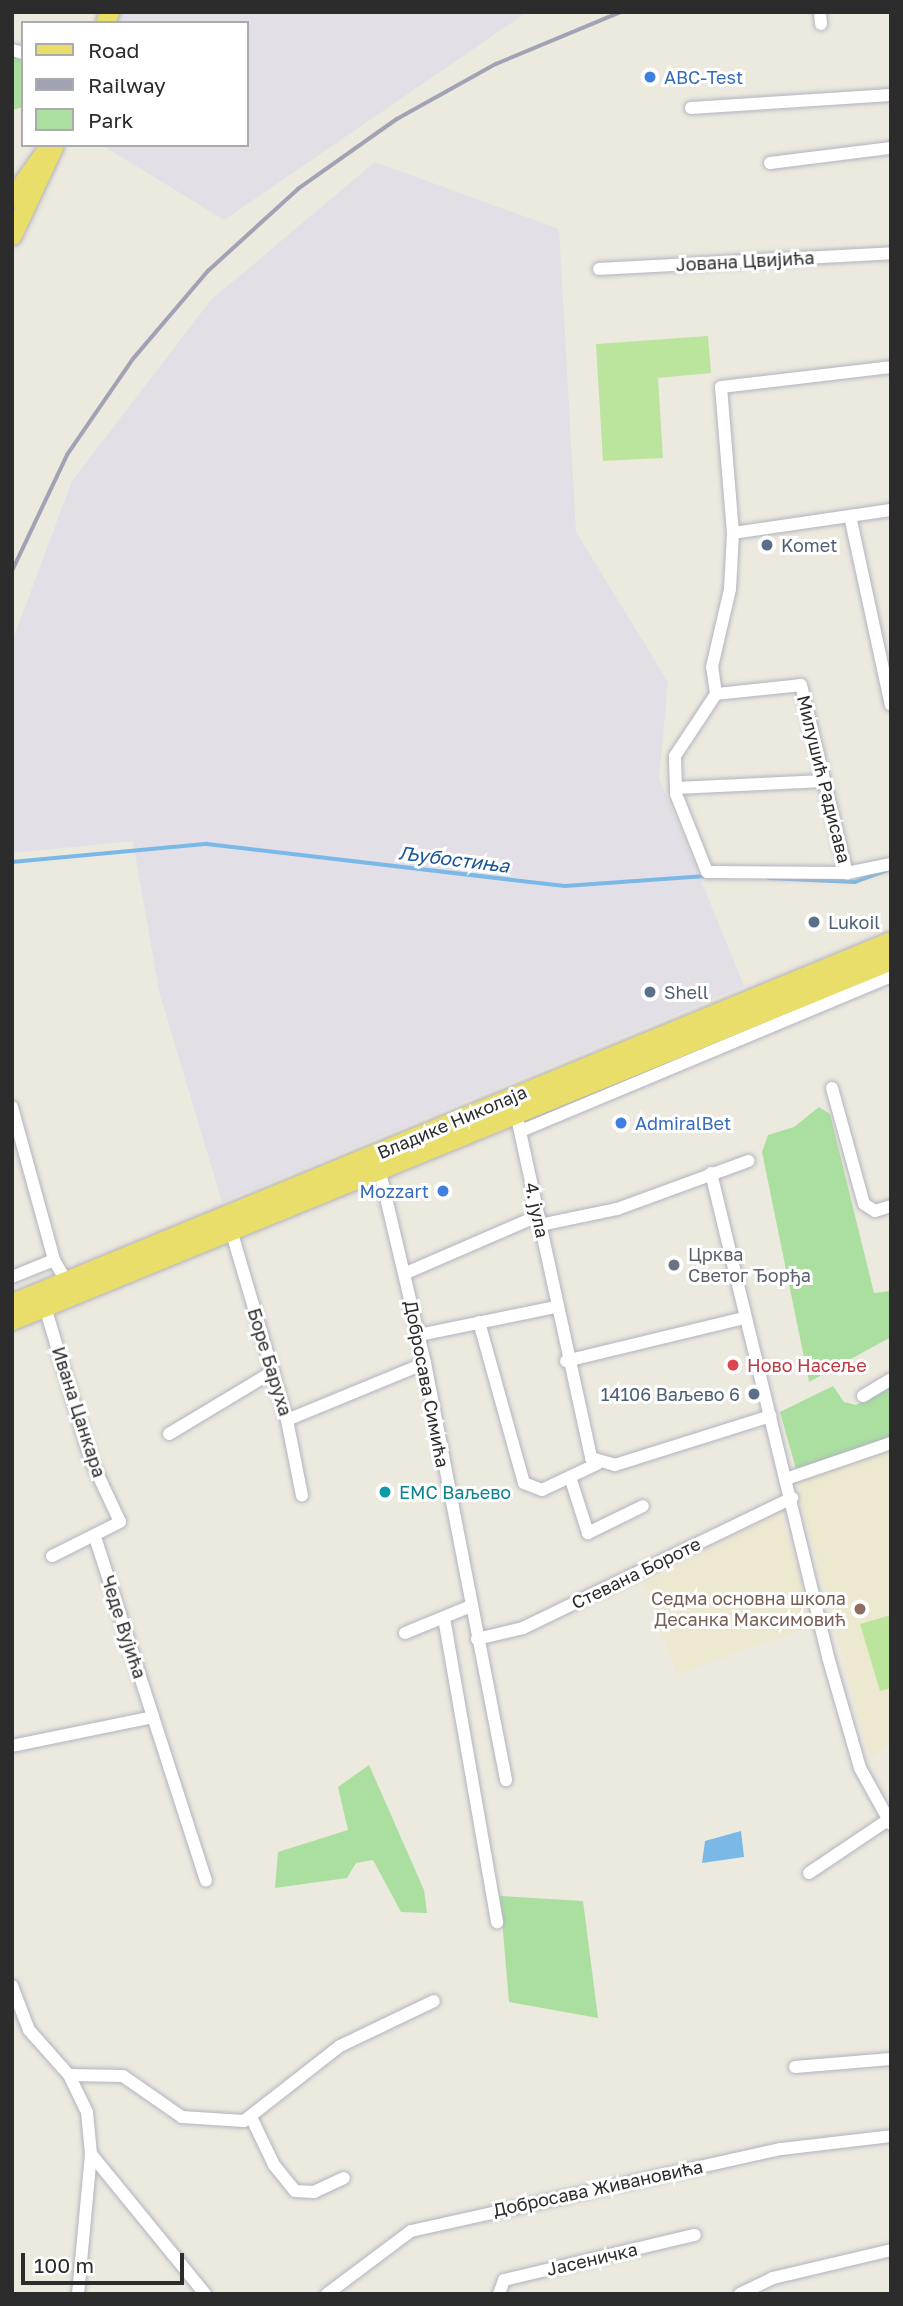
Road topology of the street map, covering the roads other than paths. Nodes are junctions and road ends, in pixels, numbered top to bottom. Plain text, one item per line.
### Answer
1 (891, 95) edge
2 (691, 108) dead end
3 (50, 147) edge
4 (51, 147) edge
5 (891, 148) edge
6 (770, 163) dead end
7 (12, 198) edge
8 (12, 235) edge
9 (891, 253) edge
10 (599, 269) dead end
11 (891, 368) edge
12 (891, 510) edge
13 (850, 516) junction
14 (733, 533) junction
15 (716, 694) junction
16 (891, 705) edge
17 (824, 780) junction
18 (676, 788) junction
19 (891, 864) edge
20 (847, 873) junction
21 (891, 941) edge
22 (891, 960) edge
23 (891, 976) edge
24 (832, 1088) dead end
25 (12, 1107) edge
26 (518, 1122) junction
27 (748, 1161) dead end
28 (377, 1163) junction
29 (711, 1173) junction
30 (891, 1206) edge
31 (539, 1221) junction
32 (231, 1230) junction
33 (54, 1260) junction
34 (406, 1273) junction
35 (12, 1277) edge
36 (66, 1281) junction
37 (12, 1303) edge
38 (45, 1307) junction
39 (556, 1307) junction
40 (744, 1318) junction
41 (12, 1320) edge
42 (479, 1322) junction
43 (419, 1335) junction
44 (566, 1361) junction
45 (425, 1363) junction
46 (274, 1371) junction
47 (891, 1379) edge
48 (863, 1396) dead end
49 (770, 1416) junction
50 (287, 1420) junction
51 (169, 1434) dead end
52 (891, 1443) edge
53 (597, 1464) junction
54 (786, 1479) junction
55 (571, 1480) junction
56 (302, 1496) dead end
57 (792, 1498) junction
58 (643, 1506) dead end
59 (95, 1537) junction
60 (52, 1556) dead end
61 (471, 1606) junction
62 (444, 1618) junction
63 (405, 1633) dead end
64 (477, 1639) junction
65 (153, 1717) junction
66 (12, 1746) edge
67 (506, 1780) dead end
68 (890, 1821) edge
69 (809, 1872) dead end
70 (206, 1880) dead end
71 (497, 1922) dead end
72 (12, 1986) edge
73 (434, 2001) dead end
74 (891, 2059) edge
75 (795, 2067) dead end
76 (69, 2075) junction
77 (252, 2119) junction
78 (891, 2136) edge
79 (91, 2154) junction
80 (344, 2178) dead end
81 (695, 2235) dead end
82 (891, 2250) edge
83 (78, 2294) edge
84 (205, 2294) edge
85 (327, 2294) edge
86 (499, 2294) edge
87 (740, 2294) edge

1 - 2 street
3 - 7 main road
4 - 8 main road
5 - 6 street
9 - 10 street, Јована Цвијића
11 - 14 street
12 - 13 street
13 - 14 street
13 - 16 street
14 - 15 street
15 - 17 street, Милушић Радисава
15 - 18 street
17 - 18 street
17 - 20 street, Милушић Радисава
18 - 20 street, Милушић Радисава
19 - 20 street, Милушић Радисава
21 - 28 main road, Владике Николаја
22 - 26 main road, Владике Николаја
23 - 26 street
24 - 30 street
25 - 33 street
26 - 28 main road, Владике Николаја
26 - 31 street, 4. јула
27 - 29 street
28 - 32 main road, Владике Николаја
28 - 34 street, Добросава Симића
28 - 36 main road, Владике Николаја
29 - 31 street
29 - 40 street
31 - 34 street
31 - 39 street, 4. јула
32 - 38 main road, Владике Николаја
32 - 46 street, Боре Баруха
33 - 35 street
33 - 36 street
34 - 43 street, Добросава Симића
36 - 37 main road, Владике Николаја
38 - 41 main road, Владике Николаја
38 - 59 street, Ивана Цанкара
39 - 42 street
39 - 44 street, 4. јула
40 - 44 street
40 - 49 street
42 - 43 street
42 - 55 street
43 - 45 street, Добросава Симића
44 - 53 street, 4. јула
45 - 50 street
45 - 61 street, Добросава Симића
46 - 50 street, Боре Баруха
46 - 51 street
47 - 48 street
49 - 53 street
49 - 54 street
50 - 56 street, Боре Баруха
52 - 54 street
53 - 55 street
54 - 57 street
55 - 58 street
57 - 64 street, Стевана Бороте
57 - 68 street
59 - 60 street, Ивана Цанкара
59 - 65 street, Чеде Вујића
61 - 62 street
61 - 64 street, Добросава Симића
62 - 63 street
62 - 71 street
64 - 67 street, Добросава Симића
65 - 66 street
65 - 70 street, Чеде Вујића
68 - 69 street
72 - 76 street
73 - 77 street
74 - 75 street
76 - 77 street
76 - 79 street
77 - 80 street
78 - 85 street, Добросава Живановића
79 - 83 street
79 - 84 street
81 - 86 street, Јасеничка
82 - 87 street

